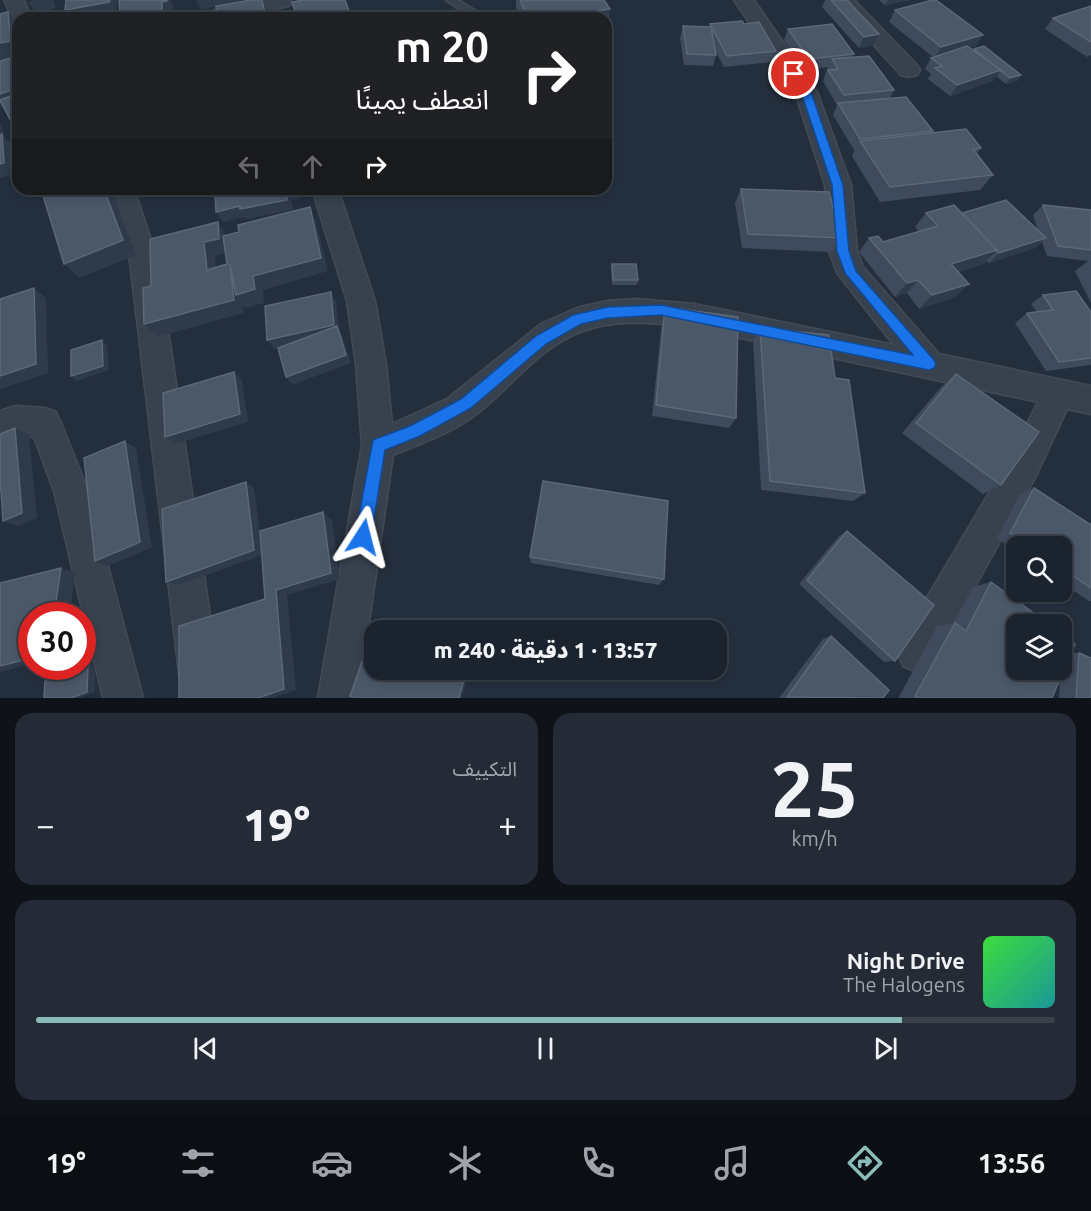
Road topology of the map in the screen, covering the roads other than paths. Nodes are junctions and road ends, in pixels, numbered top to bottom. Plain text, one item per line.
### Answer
1 (451, 0) edge
2 (744, 0) edge
3 (843, 0) edge
4 (283, 7) edge
5 (248, 12) edge
6 (469, 12) edge
7 (909, 70) dead end
8 (123, 195) edge
9 (327, 195) edge
10 (929, 364) junction
11 (1075, 397) edge
12 (0, 426) edge
13 (378, 445) junction
14 (917, 652) dead end
15 (123, 698) edge
16 (202, 698) edge
17 (338, 698) edge

1 - 6 lane
2 - 10 street
3 - 7 street
4 - 5 street
8 - 16 street
9 - 13 street
10 - 11 street
10 - 13 street
11 - 14 street
12 - 15 street
13 - 17 street

